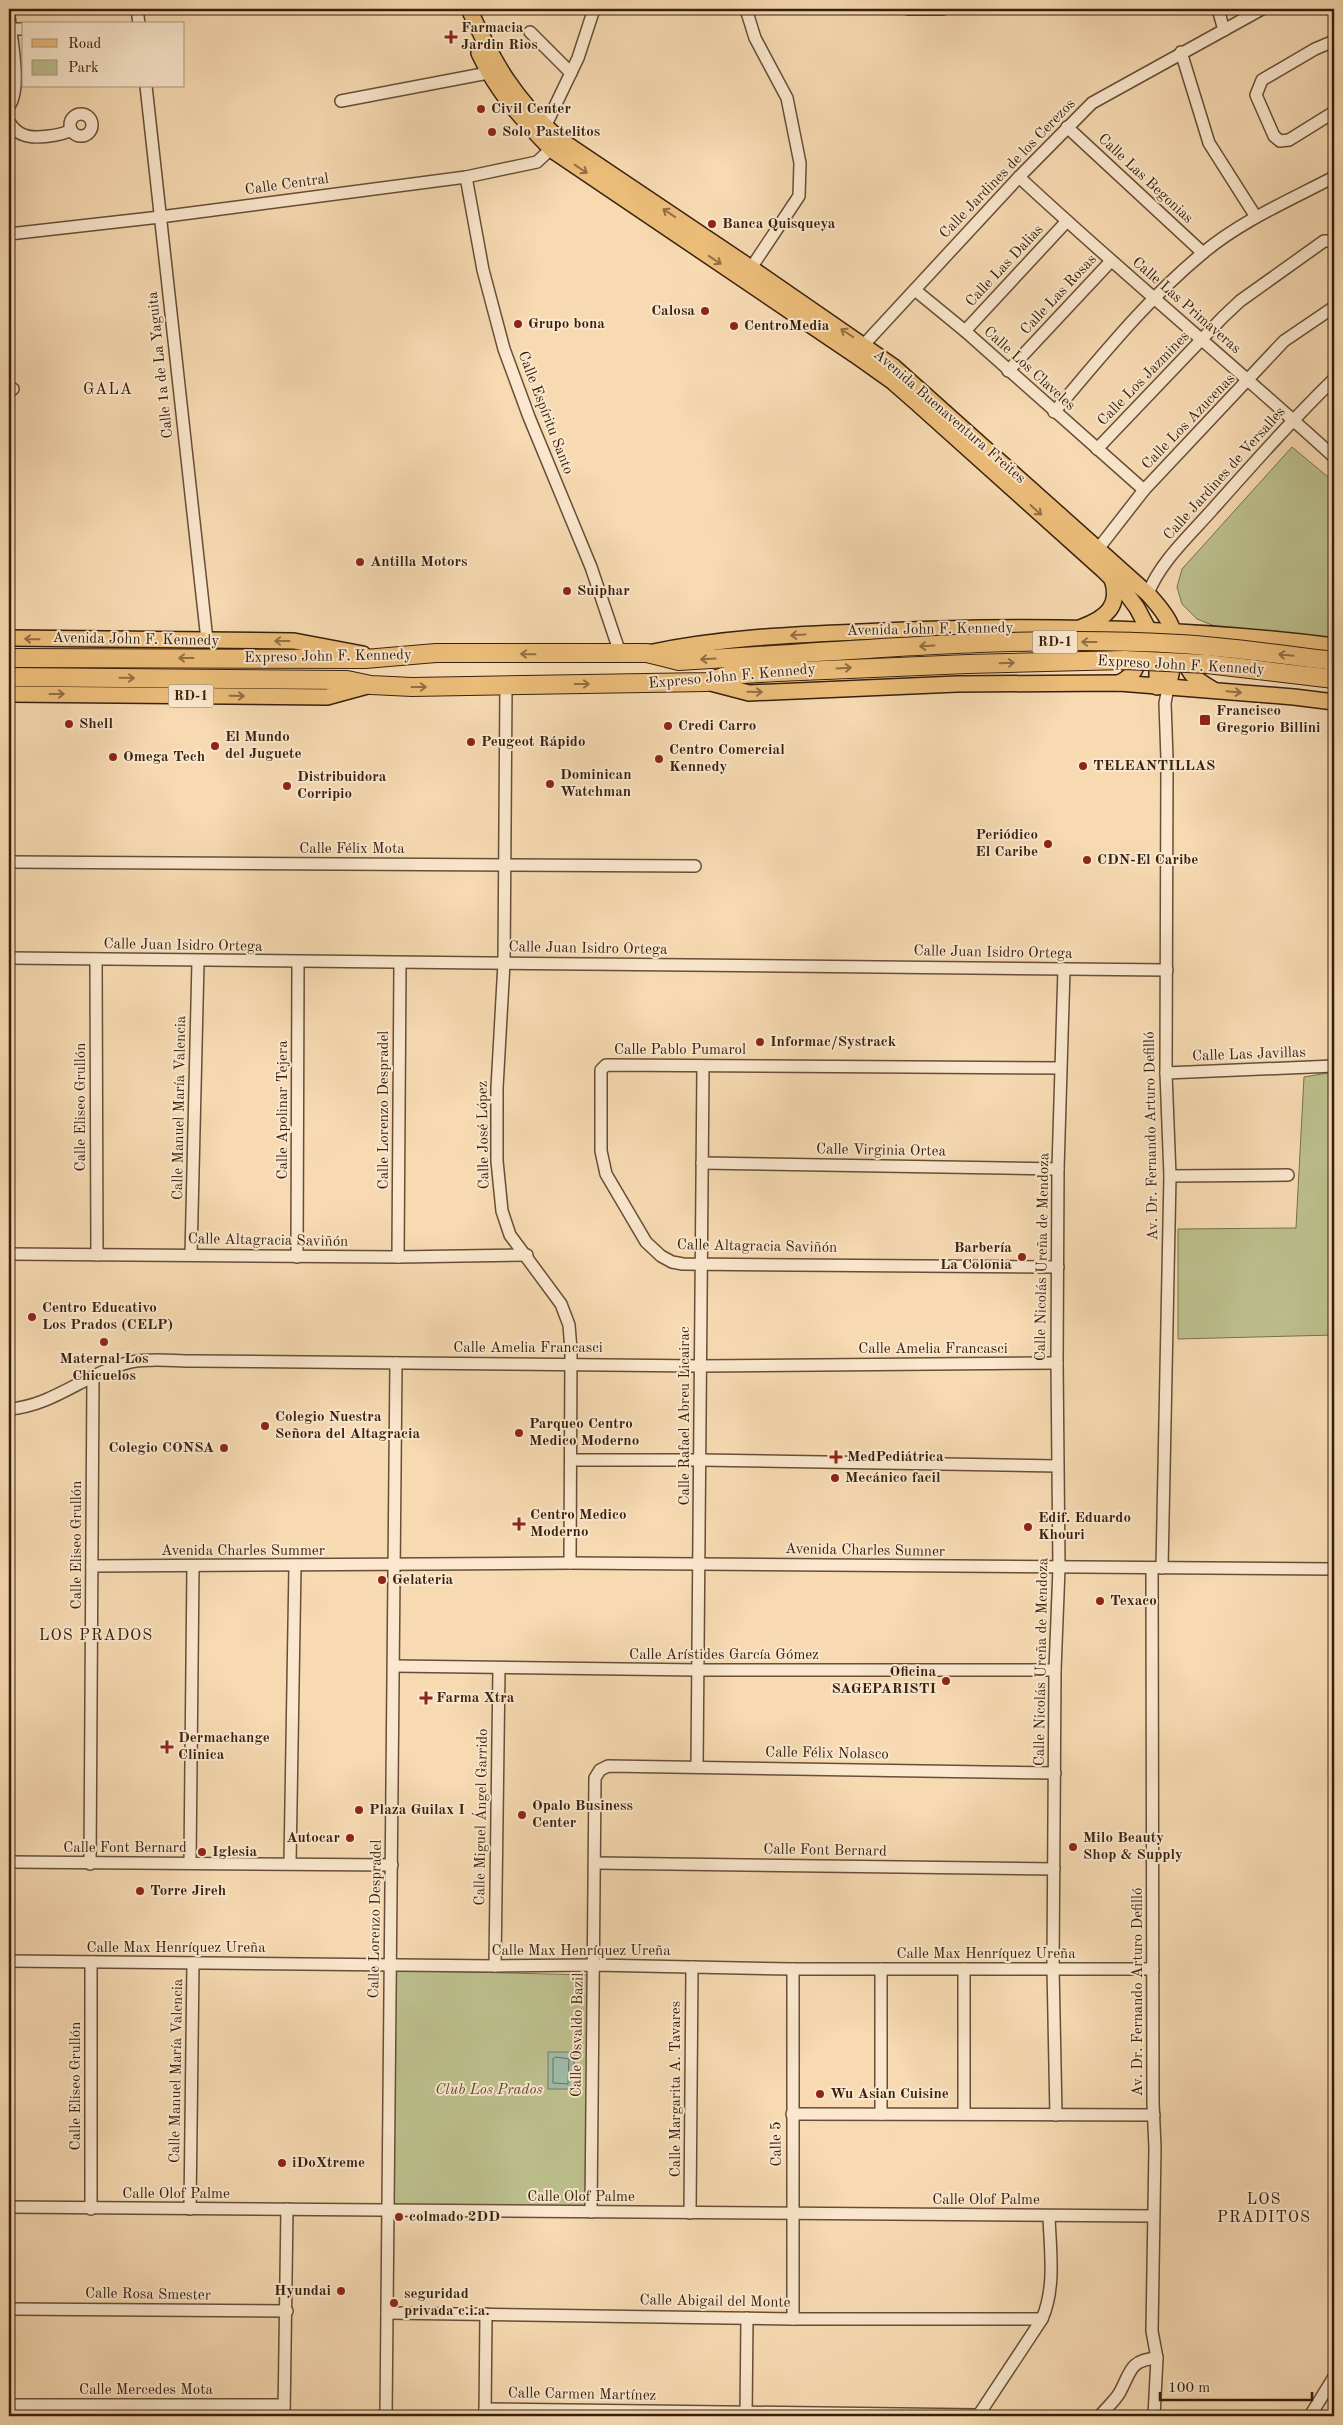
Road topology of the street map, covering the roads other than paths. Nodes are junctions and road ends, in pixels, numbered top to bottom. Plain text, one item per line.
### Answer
1 (137, 9) edge
2 (458, 9) edge
3 (469, 9) edge
4 (594, 9) edge
5 (746, 9) edge
6 (908, 9) edge
7 (943, 9) edge
8 (1218, 9) edge
9 (1262, 9) edge
10 (9, 16) edge
11 (139, 22) edge
12 (9, 29) edge
13 (22, 29) edge
14 (1224, 30) junction
15 (530, 32) dead end
16 (1334, 41) edge
17 (1181, 52) junction
18 (488, 73) junction
19 (571, 73) junction
20 (146, 88) edge
21 (341, 101) dead end
22 (9, 106) edge
23 (1334, 112) edge
24 (9, 122) edge
25 (545, 126) junction
26 (1067, 127) junction
27 (70, 130) dead end
28 (555, 144) junction
29 (466, 177) junction
30 (1019, 177) junction
31 (1334, 177) edge
32 (160, 217) junction
33 (1256, 217) junction
34 (1067, 221) junction
35 (9, 234) edge
36 (1332, 243) edge
37 (1203, 252) junction
38 (1112, 261) junction
39 (751, 268) junction
40 (915, 290) junction
41 (1154, 298) junction
42 (1334, 307) edge
43 (965, 331) junction
44 (1203, 339) junction
45 (860, 350) junction
46 (1008, 372) junction
47 (1334, 379) edge
48 (1249, 380) junction
49 (1054, 412) junction
50 (1293, 419) junction
51 (1097, 449) junction
52 (1334, 457) edge
53 (1144, 490) junction
54 (1098, 549) junction
55 (1112, 579) junction
56 (1148, 594) junction
57 (1160, 607) junction
58 (1075, 629) junction
59 (1119, 630) junction
60 (1149, 631) junction
61 (1174, 631) junction
62 (1208, 634) junction
63 (9, 638) edge
64 (206, 640) junction
65 (1334, 646) edge
66 (620, 653) junction
67 (647, 653) junction
68 (9, 658) edge
69 (381, 658) junction
70 (1334, 661) edge
71 (776, 663) junction
72 (9, 677) edge
73 (1334, 680) edge
74 (707, 682) junction
75 (1119, 683) junction
76 (371, 685) junction
77 (506, 686) junction
78 (1162, 688) junction
79 (1214, 690) junction
80 (9, 694) edge
81 (1334, 702) edge
82 (9, 862) edge
83 (504, 865) junction
84 (694, 866) dead end
85 (9, 958) edge
86 (96, 959) junction
87 (198, 962) junction
88 (298, 963) junction
89 (504, 963) junction
90 (400, 964) junction
91 (1064, 969) junction
92 (1167, 970) junction
93 (703, 1066) junction
94 (1334, 1066) edge
95 (1060, 1068) junction
96 (601, 1070) joint
97 (1166, 1073) junction
98 (702, 1163) junction
99 (1058, 1169) junction
100 (1288, 1175) dead end
101 (1170, 1176) junction
102 (9, 1254) edge
103 (97, 1255) junction
104 (191, 1255) junction
105 (527, 1255) junction
106 (297, 1257) junction
107 (398, 1257) junction
108 (702, 1262) junction
109 (1058, 1266) junction
110 (396, 1363) junction
111 (571, 1363) junction
112 (1057, 1363) junction
113 (701, 1366) junction
114 (93, 1377) junction
115 (9, 1409) edge
116 (570, 1460) junction
117 (700, 1460) junction
118 (1058, 1466) junction
119 (570, 1563) junction
120 (394, 1564) junction
121 (699, 1564) junction
122 (92, 1566) junction
123 (193, 1566) junction
124 (295, 1566) junction
125 (1059, 1568) junction
126 (1157, 1568) junction
127 (1334, 1569) edge
128 (394, 1666) junction
129 (499, 1668) junction
130 (699, 1670) junction
131 (1055, 1670) junction
132 (697, 1766) junction
133 (600, 1770) joint
134 (1055, 1773) junction
135 (9, 1862) edge
136 (190, 1863) junction
137 (290, 1863) junction
138 (596, 1863) junction
139 (90, 1864) junction
140 (392, 1865) junction
141 (1054, 1869) junction
142 (9, 1961) edge
143 (91, 1962) junction
144 (193, 1964) junction
145 (390, 1964) junction
146 (594, 1965) junction
147 (496, 1966) junction
148 (692, 1967) junction
149 (792, 1968) junction
150 (1053, 1968) junction
151 (881, 1969) junction
152 (964, 1969) junction
153 (1153, 1969) junction
154 (792, 2114) junction
155 (881, 2114) junction
156 (964, 2114) junction
157 (1056, 2115) junction
158 (1154, 2115) junction
159 (9, 2207) edge
160 (91, 2209) junction
161 (287, 2209) junction
162 (190, 2210) junction
163 (388, 2210) junction
164 (591, 2212) junction
165 (690, 2212) junction
166 (794, 2215) junction
167 (1049, 2216) junction
168 (1152, 2216) junction
169 (9, 2309) edge
170 (287, 2311) junction
171 (387, 2312) junction
172 (486, 2314) junction
173 (747, 2318) junction
174 (793, 2319) junction
175 (1042, 2319) junction
176 (1157, 2358) junction
177 (1334, 2377) edge
178 (9, 2405) edge
179 (284, 2411) edge
180 (485, 2413) edge
181 (746, 2415) edge
182 (1313, 2415) edge
183 (386, 2416) edge
184 (978, 2416) edge
185 (1100, 2416) edge
186 (1154, 2416) edge

1 - 11 street
2 - 18 main road, Avenida Buenaventura Freites
3 - 25 main road, Avenida Buenaventura Freites
4 - 19 street
5 - 39 street
6 - 7 street
8 - 14 street
9 - 14 street, Calle Jardines de los Cerezos
10 - 12 street
12 - 13 street
12 - 22 street
14 - 17 street, Calle Jardines de los Cerezos
15 - 19 street
16 - 23 street
17 - 26 street, Calle Jardines de los Cerezos
17 - 33 street
18 - 21 street
18 - 28 main road, Avenida Buenaventura Freites
19 - 25 street
20 - 32 street, Calle 1a de La Yaguita
24 - 27 street
25 - 28 main road, Avenida Buenaventura Freites
26 - 30 street, Calle Jardines de los Cerezos
26 - 37 street, Calle Las Begonias
28 - 29 street, Calle Central
39 -> 28 main road, Avenida Buenaventura Freites
28 -> 45 main road, Avenida Buenaventura Freites
29 - 32 street, Calle Central
29 - 66 street, Calle Espíritu Santo
30 - 34 street, Calle Las Primaveras
30 - 40 street, Calle Jardines de los Cerezos
31 - 33 street
32 - 35 street, Calle Central
32 - 64 street, Calle 1a de La Yaguita
33 - 37 street
34 - 38 street, Calle Las Primaveras
34 - 43 street, Calle Las Dalias
36 - 44 street, Calle Los Jazmines
37 - 41 street
38 - 41 street, Calle Las Primaveras
38 - 46 street, Calle Las Rosas
45 -> 39 main road, Avenida Buenaventura Freites
40 - 43 street, Calle Los Claveles
40 - 45 street, Calle Jardines de los Cerezos
41 - 44 street, Calle Las Primaveras
41 - 49 street
42 - 48 street, Calle Los Azucenas
43 - 46 street, Calle Los Claveles
44 - 48 street, Calle Las Primaveras
44 - 51 street, Calle Los Jazmines
45 - 54 main road, Avenida Buenaventura Freites
45 -> 55 main road, Avenida Buenaventura Freites
46 - 49 street, Calle Los Claveles
47 - 50 street, Calle Jardines de Versalles
48 - 50 street, Calle Las Primaveras
48 - 53 street, Calle Los Azucenas
49 - 51 street, Calle Los Claveles
50 - 52 street, Calle Las Primaveras
50 - 56 street, Calle Jardines de Versalles
51 - 53 street, Calle Los Claveles
53 - 54 street, Calle Los Azucenas
54 - 56 main road, Avenida Buenaventura Freites
55 - 58 main road
55 - 60 main road, Avenida Buenaventura Freites
56 - 57 main road, Avenida Buenaventura Freites
57 - 61 main road, Avenida Buenaventura Freites
57 - 62 main road
58 - 59 main road, Avenida John F. Kennedy / RD-1
58 -> 67 main road, Avenida John F. Kennedy / RD-1
59 - 60 main road, Avenida John F. Kennedy / RD-1
59 - 75 main road
60 - 61 main road, Avenida John F. Kennedy / RD-1
60 - 78 main road, Avenida Buenaventura Freites
61 - 62 main road, Avenida John F. Kennedy / RD-1
61 - 78 main road, Avenida Buenaventura Freites
62 - 65 main road, Avenida John F. Kennedy / RD-1
62 - 79 main road
64 -> 63 main road, Avenida John F. Kennedy
69 -> 64 main road, Avenida John F. Kennedy
66 - 67 highway, Expreso John F. Kennedy / RD-1
66 -> 69 highway, Expreso John F. Kennedy / RD-1
71 -> 67 highway, Expreso John F. Kennedy / RD-1
69 -> 68 highway, Expreso John F. Kennedy / RD-1
70 -> 71 highway, Expreso John F. Kennedy / RD-1, bridge
71 -> 73 highway, Expreso John F. Kennedy / RD-1, bridge
71 - 74 highway, Expreso John F. Kennedy / RD-1
72 -> 76 highway, Expreso John F. Kennedy / RD-1
74 -> 75 main road, RD-1
77 -> 74 highway, Expreso John F. Kennedy / RD-1
75 - 78 main road, RD-1
76 -> 77 highway, Expreso John F. Kennedy / RD-1
80 -> 76 main road, RD-1
77 - 83 street, Calle José López
78 - 79 main road, RD-1
78 - 92 street, Av. Dr. Fernando Arturo Defilló
79 -> 81 main road, RD-1
82 - 83 street, Calle Félix Mota
83 - 84 street, Calle Félix Mota
83 - 89 street, Calle José López
85 - 86 street, Calle Juan Isidro Ortega
86 - 87 street, Calle Juan Isidro Ortega
86 - 103 street, Calle Eliseo Grullón
87 - 88 street, Calle Juan Isidro Ortega
87 - 104 street, Calle Manuel María Valencia
88 - 90 street, Calle Juan Isidro Ortega
88 - 106 street, Calle Apolinar Tejera
89 - 90 street, Calle Juan Isidro Ortega
89 - 91 street, Calle Juan Isidro Ortega
89 - 105 street, Calle José López
90 - 107 street, Calle Lorenzo Despradel
91 - 92 street, Calle Juan Isidro Ortega
91 - 95 street, Calle Nicolás Ureña de Mendoza
92 - 97 street, Av. Dr. Fernando Arturo Defilló
93 - 95 street, Calle Pablo Pumarol
93 - 96 street, Calle Pablo Pumarol
93 - 98 street, Calle Rafael Abreu Licairac
94 - 97 street, Calle Las Javillas
95 - 99 street, Calle Nicolás Ureña de Mendoza
96 - 108 street, Calle Altagracia Saviñón
97 - 101 street, Av. Dr. Fernando Arturo Defilló
98 - 99 street, Calle Virginia Ortea
98 - 108 street, Calle Rafael Abreu Licairac
99 - 109 street, Calle Nicolás Ureña de Mendoza
100 - 101 street
101 - 126 street, Av. Dr. Fernando Arturo Defilló
102 - 103 street, Calle Altagracia Saviñón
103 - 104 street, Calle Altagracia Saviñón
104 - 106 street, Calle Altagracia Saviñón
105 - 107 street, Calle Altagracia Saviñón
105 - 111 street, Calle José López
106 - 107 street, Calle Altagracia Saviñón
108 - 109 street, Calle Altagracia Saviñón
108 - 113 street, Calle Rafael Abreu Licairac
109 - 112 street, Calle Nicolás Ureña de Mendoza
110 - 111 street, Calle Amelia Francasci
110 - 114 street, Calle Amelia Francasci
110 - 120 street, Calle Lorenzo Despradel
111 - 113 street, Calle Amelia Francasci
111 - 116 street, Calle José López
112 - 113 street, Calle Amelia Francasci
112 - 118 street, Calle Nicolás Ureña de Mendoza
113 - 117 street, Calle Rafael Abreu Licairac
114 - 115 street, Calle Amelia Francasci
114 - 122 street, Calle Eliseo Grullón
116 - 117 street
116 - 119 street, Calle José López
117 - 118 street
117 - 121 street, Calle Rafael Abreu Licairac
118 - 125 street, Calle Nicolás Ureña de Mendoza
119 - 120 street, Avenida Charles Sumner
119 - 121 street, Avenida Charles Sumner
120 - 124 street, Avenida Charles Summer
120 - 128 street, Calle Lorenzo Despradel
121 - 125 street, Avenida Charles Sumner
121 - 130 street, Calle Rafael Abreu Licairac
122 - 123 street, Avenida Charles Summer
122 - 139 street, Calle Eliseo Grullón
123 - 124 street, Avenida Charles Summer
123 - 136 street
124 - 137 street
125 - 126 street, Avenida Charles Sumner
125 - 131 street, Calle Nicolás Ureña de Mendoza
126 - 127 street, Avenida Charles Sumner
126 - 153 street, Av. Dr. Fernando Arturo Defilló
128 - 129 street, Calle Arístides García Gómez
128 - 140 street, Calle Lorenzo Despradel
129 - 130 street, Calle Arístides García Gómez
129 - 147 street, Calle Miguel Ángel Garrido
130 - 131 street, Calle Arístides García Gómez
130 - 132 street, Calle Rafael Abreu Licairac
131 - 134 street, Calle Nicolás Ureña de Mendoza
132 - 133 street, Calle Félix Nolasco
132 - 134 street, Calle Félix Nolasco
133 - 138 street, Calle Osvaldo Bazil
134 - 141 street, Calle Nicolás Ureña de Mendoza
135 - 139 street, Calle Font Bernard
136 - 137 street, Calle Font Bernard
136 - 139 street, Calle Font Bernard
137 - 140 street, Calle Font Bernard
138 - 141 street, Calle Font Bernard
138 - 146 street, Calle Osvaldo Bazil
140 - 145 street, Calle Lorenzo Despradel
141 - 150 street, Calle Nicolás Ureña de Mendoza
142 - 143 street, Calle Max Henríquez Ureña
143 - 144 street, Calle Max Henríquez Ureña
143 - 160 street, Calle Eliseo Grullón
144 - 145 street, Calle Max Henríquez Ureña
144 - 162 street, Calle Manuel María Valencia
145 - 147 street, Calle Max Henríquez Ureña
145 - 163 street, Calle Lorenzo Despradel
146 - 147 street, Calle Max Henríquez Ureña
146 - 148 street, Calle Max Henríquez Ureña
146 - 164 street, Calle Osvaldo Bazil
148 - 149 street, Calle Max Henríquez Ureña
148 - 165 street, Calle Margarita A. Tavares
149 - 151 street, Calle Max Henríquez Ureña
149 - 154 street, Calle 5
150 - 152 street, Calle Max Henríquez Ureña
150 - 153 street, Calle Max Henríquez Ureña
150 - 157 street, Calle Nicolás Ureña de Mendoza
151 - 152 street, Calle Max Henríquez Ureña
151 - 155 street
152 - 156 street
153 - 158 street, Av. Dr. Fernando Arturo Defilló
154 - 155 street
154 - 166 street, Calle 5
155 - 156 street
156 - 157 street
157 - 158 street
158 - 168 street, Av. Dr. Fernando Arturo Defilló
159 - 160 street, Calle Olof Palme
160 - 162 street, Calle Olof Palme
161 - 162 street, Calle Olof Palme
161 - 163 street, Calle Olof Palme
161 - 170 street
163 - 164 street, Calle Olof Palme
163 - 171 street, Calle Lorenzo Despradel
164 - 165 street, Calle Olof Palme
165 - 166 street, Calle Olof Palme
166 - 167 street, Calle Olof Palme
166 - 174 street, Calle 5
167 - 168 street, Calle Olof Palme
167 - 175 street
168 - 176 street, Av. Dr. Fernando Arturo Defilló
169 - 170 street, Calle Rosa Smester
170 - 179 street
171 - 172 street, Calle Abigail del Monte
171 - 183 street, Calle Lorenzo Despradel
172 - 173 street, Calle Abigail del Monte
172 - 180 street
173 - 174 street, Calle Abigail del Monte
173 - 181 street
174 - 175 street, Calle Abigail del Monte
175 - 184 street
176 - 185 street
176 - 186 street, Av. Dr. Fernando Arturo Defilló
177 - 182 street
178 - 179 street, Calle Mercedes Mota
180 - 181 street, Calle Carmen Martínez
181 - 184 street, Calle Carmen Martínez

